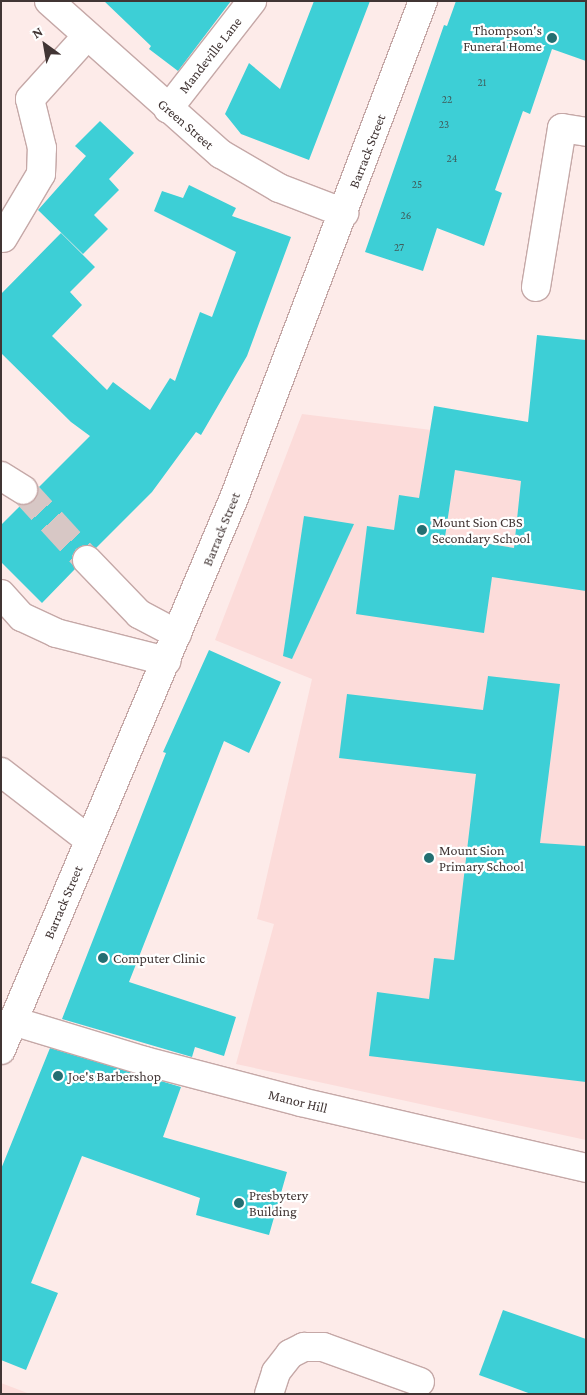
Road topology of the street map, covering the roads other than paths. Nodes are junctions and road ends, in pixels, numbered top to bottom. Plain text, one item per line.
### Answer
1 (49, 1) edge
2 (252, 1) edge
3 (423, 1) edge
4 (87, 36) junction
5 (168, 110) junction
6 (586, 132) edge
7 (344, 213) junction
8 (3, 238) dead end
9 (536, 286) dead end
10 (87, 560) tunnel mouth
11 (1, 594) edge
12 (177, 634) junction
13 (166, 661) junction
14 (1, 772) edge
15 (89, 840) junction
16 (13, 1022) junction
17 (1, 1050) edge
18 (586, 1168) edge
19 (420, 1382) dead end
20 (269, 1394) edge

1 - 4 street, Green Street
2 - 5 street, Mandeville Lane
3 - 7 street, Barrack Street
4 - 5 street, Green Street
4 - 8 street
5 - 7 street, Green Street
6 - 9 street
7 - 12 street, Barrack Street
10 - 12 street
11 - 13 street
12 - 13 street, Barrack Street
13 - 15 street, Barrack Street
14 - 15 street
15 - 16 street, Barrack Street
16 - 17 street, Barrack Street
16 - 18 street, Manor Hill
19 - 20 street

